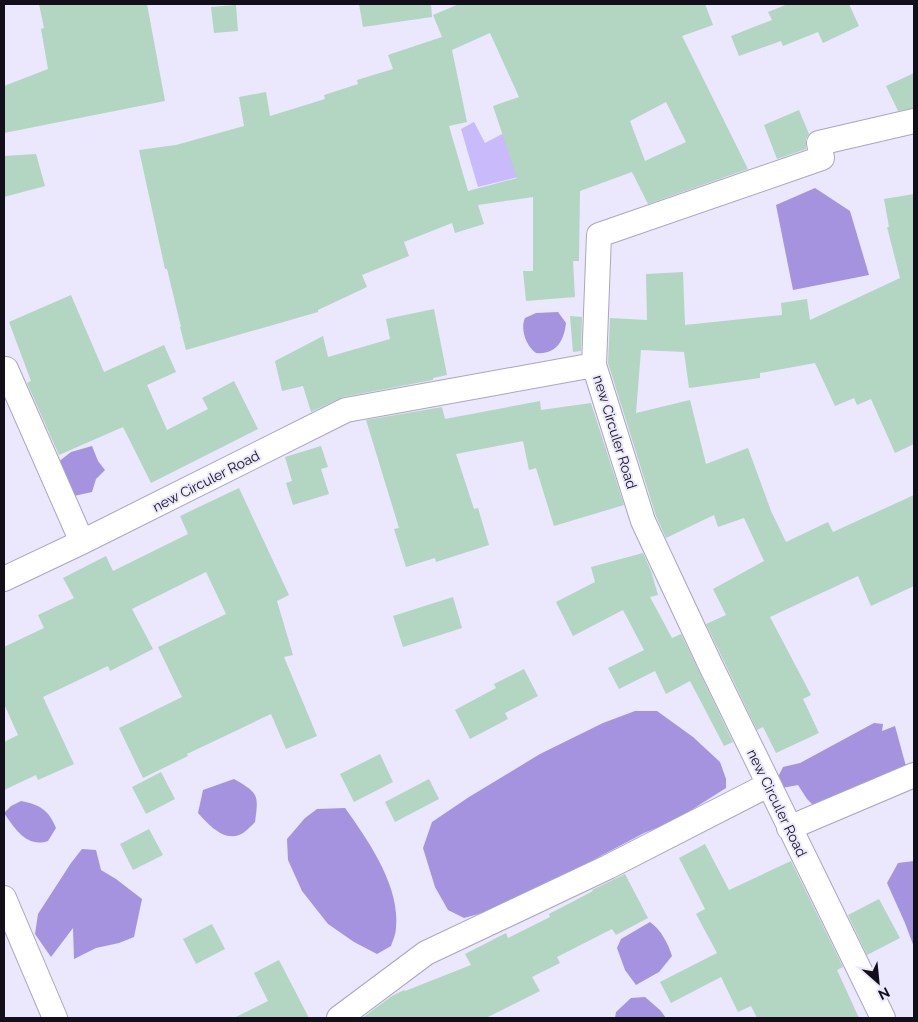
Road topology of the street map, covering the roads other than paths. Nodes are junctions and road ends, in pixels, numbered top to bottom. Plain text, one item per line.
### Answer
1 (914, 121) edge
2 (594, 365) junction
3 (6, 369) dead end
4 (82, 542) junction
5 (4, 580) edge
6 (914, 775) edge
7 (768, 784) junction
8 (789, 828) junction
9 (4, 898) edge
10 (55, 1018) edge
11 (339, 1018) edge
12 (883, 1018) edge

1 - 2 street
2 - 4 street, new Circuler Road
2 - 7 street, new Circuler Road
3 - 4 street
4 - 5 street, new Circuler Road
6 - 8 street
7 - 8 street, new Circuler Road
7 - 11 street
8 - 12 street, new Circuler Road
9 - 10 street

